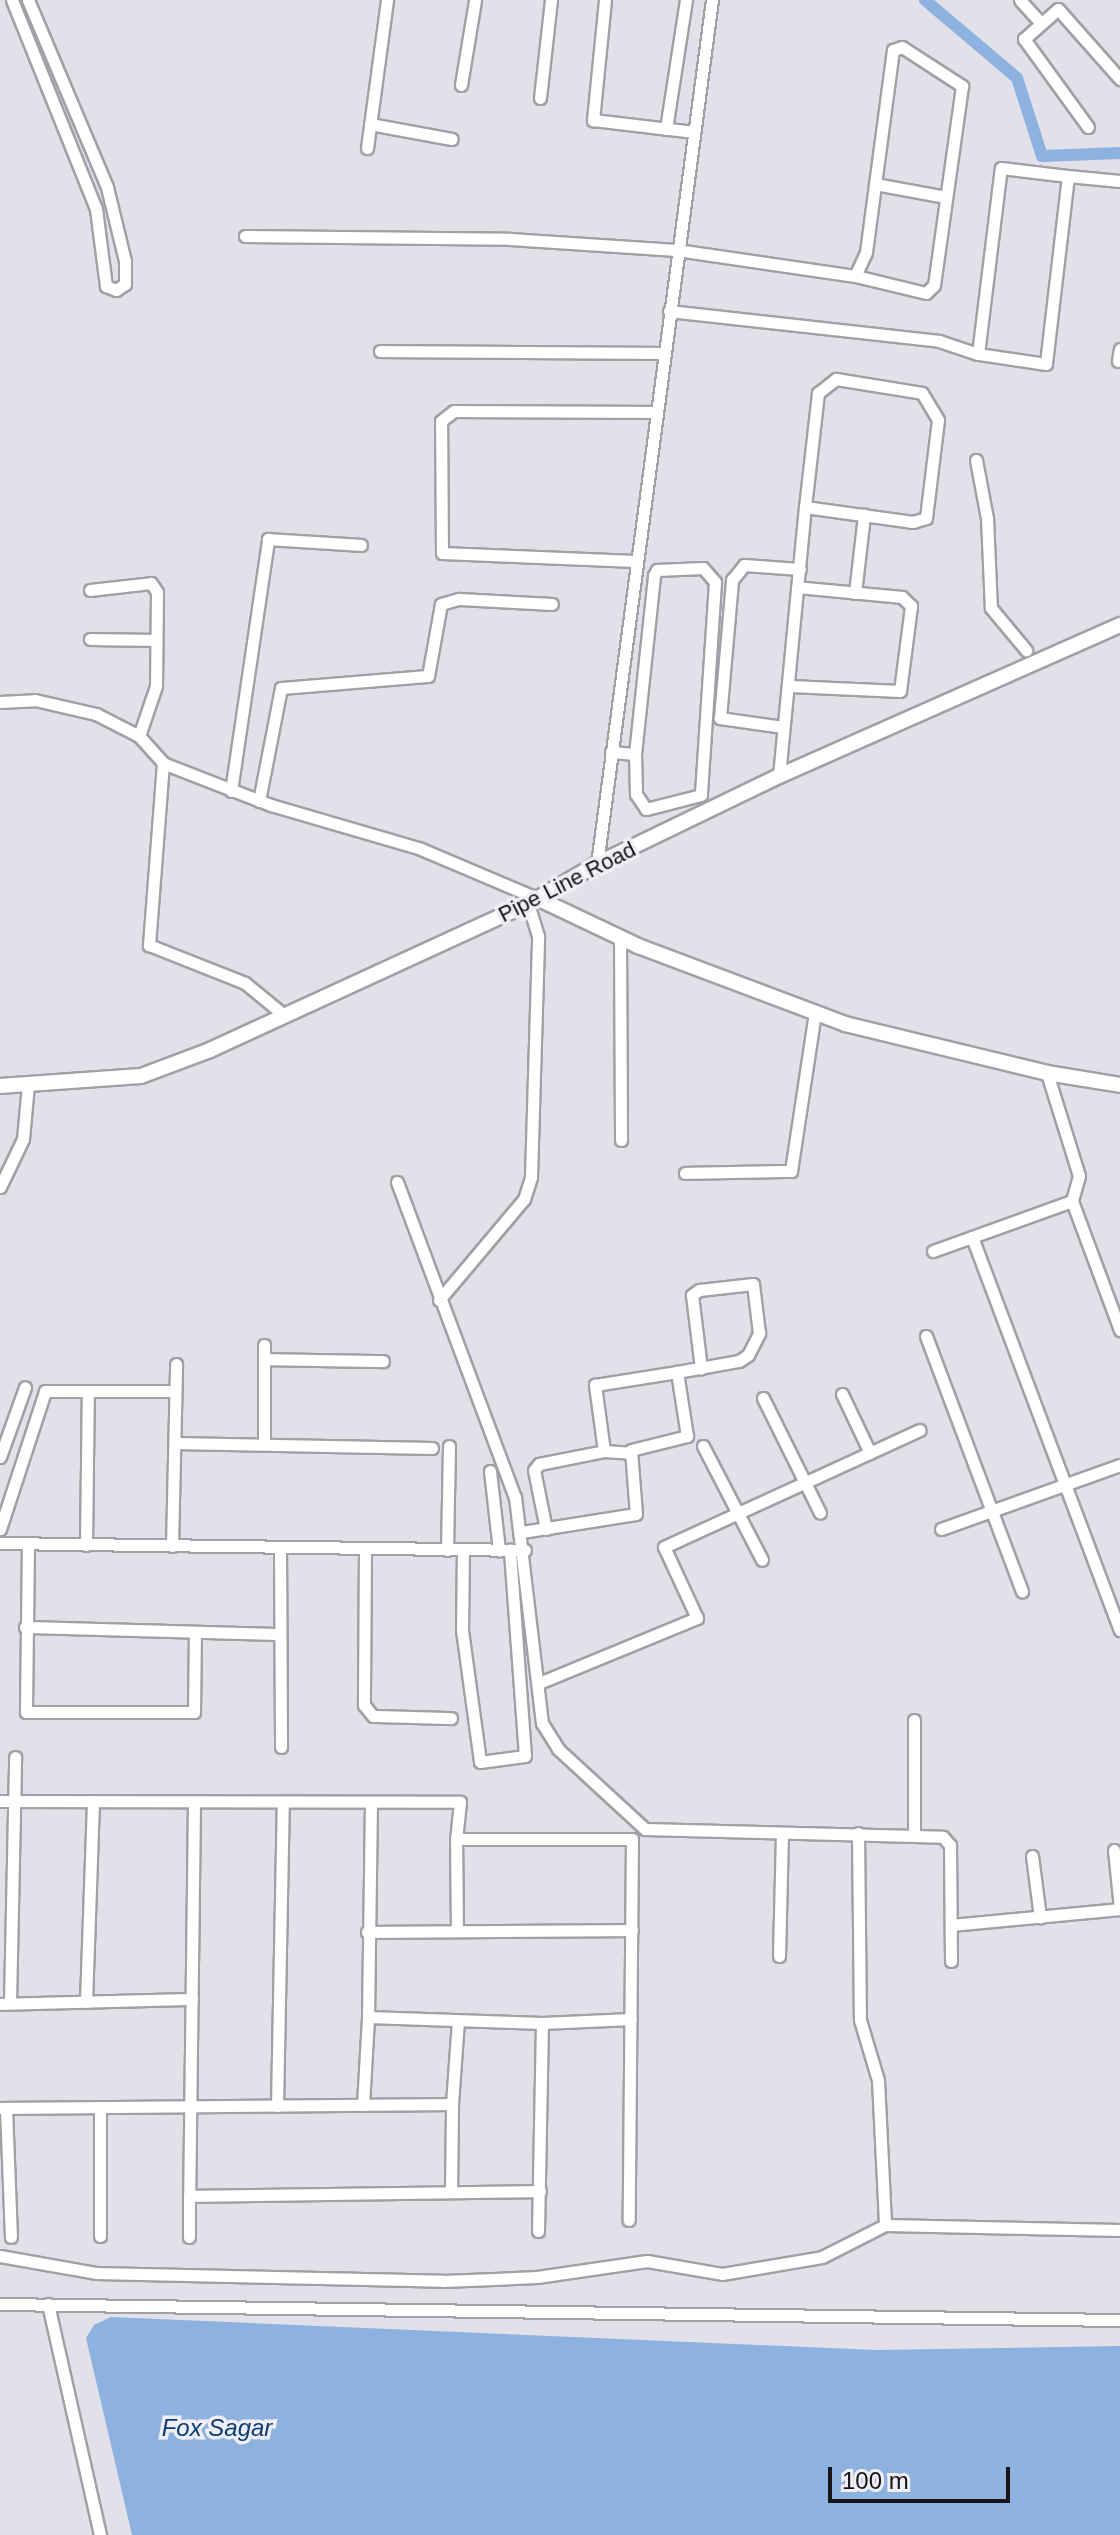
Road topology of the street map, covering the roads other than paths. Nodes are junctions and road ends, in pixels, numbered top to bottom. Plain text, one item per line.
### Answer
1 (12, 0) edge
2 (28, 0) edge
3 (387, 0) edge
4 (475, 0) edge
5 (551, 0) edge
6 (605, 0) edge
7 (686, 0) edge
8 (712, 0) edge
9 (1020, 0) edge
10 (1041, 23) junction
11 (1120, 79) edge
12 (461, 85) dead end
13 (540, 98) dead end
14 (370, 124) junction
15 (1088, 127) dead end
16 (666, 129) junction
17 (694, 132) junction
18 (452, 139) dead end
19 (367, 148) dead end
20 (1068, 176) junction
21 (1120, 181) edge
22 (875, 184) junction
23 (946, 197) junction
24 (245, 236) dead end
25 (677, 250) junction
26 (855, 276) junction
27 (669, 311) junction
28 (380, 351) dead end
29 (663, 353) junction
30 (978, 354) junction
31 (655, 412) junction
32 (976, 460) dead end
33 (805, 507) junction
34 (864, 515) junction
35 (361, 545) dead end
36 (635, 561) junction
37 (800, 569) junction
38 (797, 587) junction
39 (90, 590) dead end
40 (855, 593) junction
41 (552, 604) dead end
42 (629, 608) junction
43 (648, 611) junction
44 (1120, 625) edge
45 (90, 639) dead end
46 (156, 640) junction
47 (1026, 650) dead end
48 (790, 686) junction
49 (0, 702) edge
50 (783, 727) junction
51 (139, 736) junction
52 (611, 752) junction
53 (635, 754) junction
54 (163, 763) junction
55 (779, 776) junction
56 (231, 791) junction
57 (259, 801) junction
58 (597, 864) junction
59 (534, 902) junction
60 (620, 937) junction
61 (815, 1013) junction
62 (284, 1015) junction
63 (1047, 1073) junction
64 (28, 1084) junction
65 (1120, 1085) edge
66 (0, 1086) edge
67 (621, 1140) dead end
68 (685, 1173) dead end
69 (397, 1182) dead end
70 (0, 1187) edge
71 (1072, 1201) junction
72 (972, 1237) junction
73 (933, 1251) dead end
74 (439, 1300) junction
75 (1120, 1330) edge
76 (926, 1336) dead end
77 (264, 1345) dead end
78 (264, 1359) junction
79 (383, 1361) dead end
80 (176, 1364) dead end
81 (701, 1368) junction
82 (677, 1372) junction
83 (25, 1387) dead end
84 (88, 1391) junction
85 (175, 1391) junction
86 (842, 1394) dead end
87 (763, 1398) dead end
88 (920, 1430) dead end
89 (175, 1443) junction
90 (264, 1444) junction
91 (449, 1446) dead end
92 (703, 1446) dead end
93 (432, 1448) dead end
94 (604, 1451) junction
95 (630, 1453) junction
96 (870, 1453) junction
97 (0, 1458) edge
98 (22, 1461) junction
99 (1120, 1465) edge
100 (490, 1471) dead end
101 (804, 1483) junction
102 (1064, 1484) junction
103 (991, 1510) junction
104 (820, 1513) dead end
105 (736, 1514) junction
106 (0, 1529) edge
107 (546, 1529) junction
108 (941, 1529) dead end
109 (522, 1532) junction
110 (0, 1543) edge
111 (28, 1544) junction
112 (86, 1545) junction
113 (172, 1546) junction
114 (280, 1548) junction
115 (365, 1550) junction
116 (447, 1550) junction
117 (463, 1550) junction
118 (504, 1550) junction
119 (525, 1550) junction
120 (762, 1560) dead end
121 (1022, 1592) dead end
122 (25, 1627) junction
123 (1120, 1630) edge
124 (195, 1632) junction
125 (280, 1634) junction
126 (539, 1683) junction
127 (451, 1718) dead end
128 (914, 1720) dead end
129 (281, 1747) dead end
130 (15, 1757) dead end
131 (0, 1801) edge
132 (15, 1801) junction
133 (93, 1801) junction
134 (194, 1802) junction
135 (283, 1802) junction
136 (371, 1802) junction
137 (645, 1829) junction
138 (858, 1833) junction
139 (914, 1834) junction
140 (782, 1835) junction
141 (456, 1839) junction
142 (632, 1839) junction
143 (1114, 1850) dead end
144 (1032, 1856) dead end
145 (1120, 1909) edge
146 (1040, 1917) junction
147 (951, 1925) junction
148 (632, 1930) junction
149 (457, 1931) junction
150 (367, 1932) junction
151 (779, 1956) dead end
152 (951, 1961) dead end
153 (192, 1999) junction
154 (86, 2002) junction
155 (5, 2004) edge
156 (368, 2017) junction
157 (631, 2019) junction
158 (458, 2020) junction
159 (542, 2023) junction
160 (452, 2104) junction
161 (363, 2105) junction
162 (191, 2106) junction
163 (277, 2106) junction
164 (100, 2107) junction
165 (3, 2108) edge
166 (540, 2191) junction
167 (451, 2192) junction
168 (189, 2196) junction
169 (629, 2220) dead end
170 (885, 2225) junction
171 (1120, 2230) edge
172 (538, 2231) dead end
173 (100, 2236) dead end
174 (11, 2237) dead end
175 (189, 2237) dead end
176 (0, 2256) edge
177 (0, 2304) edge
178 (48, 2304) junction
179 (1120, 2320) edge
180 (100, 2535) edge

1 - 2 street
3 - 14 street
4 - 12 street
5 - 13 street
6 - 16 street
7 - 16 street
8 - 17 street
9 - 10 street
10 - 11 street
10 - 15 street
14 - 18 street
14 - 19 street
16 - 17 street
17 - 25 street
20 - 21 street
20 - 30 street
20 - 30 street
22 - 23 street
22 - 23 street
22 - 26 street
23 - 26 street
24 - 25 street
25 - 26 street
25 - 27 street
27 - 29 street
27 - 30 street
28 - 29 street
29 - 31 street
31 - 36 street
31 - 36 street
32 - 47 street
33 - 34 street
33 - 34 street
33 - 37 street
34 - 40 street
35 - 56 street
36 - 42 street
37 - 38 street
37 - 50 street
38 - 40 street
38 - 48 street
39 - 46 street
40 - 48 street
41 - 57 street
42 - 43 street
42 - 52 street
43 - 53 street
43 - 53 street
44 - 55 street, Pipe Line Road
45 - 46 street
46 - 51 street
48 - 50 street
49 - 51 street
50 - 55 street
51 - 54 street
52 - 53 street
52 - 58 street
54 - 56 street
54 - 62 street
55 - 58 street, Pipe Line Road
56 - 57 street
57 - 59 street
58 - 59 street, Pipe Line Road
59 - 60 street
59 - 62 street, Pipe Line Road
59 - 74 street
60 - 61 street
60 - 67 street
61 - 63 street
61 - 68 street
62 - 64 street, Pipe Line Road
63 - 65 street
63 - 71 street
64 - 66 street, Pipe Line Road
64 - 70 street
69 - 74 street
71 - 72 street
71 - 75 street
72 - 73 street
72 - 102 street
74 - 109 street
76 - 103 street
77 - 78 street
78 - 79 street
78 - 90 street
80 - 85 street
81 - 81 street
81 - 82 street
82 - 94 street
82 - 95 street
83 - 97 street
84 - 85 street
84 - 98 street
84 - 112 street
85 - 89 street
86 - 96 street
87 - 101 street
88 - 96 street
89 - 90 street
89 - 113 street
90 - 93 street
91 - 116 street
92 - 105 street
94 - 95 street
94 - 107 street
95 - 107 street
96 - 101 street
97 - 98 street
98 - 106 street
99 - 102 street
100 - 118 street
101 - 104 street
101 - 105 street
102 - 103 street
102 - 123 street
103 - 108 street
103 - 121 street
105 - 120 street
105 - 126 street
107 - 109 street
109 - 119 street
110 - 111 street
111 - 112 street
111 - 122 street
112 - 113 street
113 - 114 street
114 - 115 street
114 - 125 street
115 - 116 street
115 - 127 street
116 - 117 street
117 - 118 street
117 - 118 street
118 - 119 street
119 - 126 street
122 - 124 street
122 - 124 street
124 - 125 street
125 - 129 street
126 - 137 street
128 - 139 street
130 - 132 street
131 - 132 street
132 - 133 street
132 - 155 street
133 - 134 street
133 - 154 street
134 - 135 street
134 - 153 street
135 - 136 street
135 - 163 street
136 - 141 street
136 - 150 street
137 - 140 street
137 - 142 street
138 - 139 street
138 - 140 street
138 - 170 street
139 - 147 street
140 - 151 street
141 - 142 street
141 - 149 street
142 - 148 street
143 - 145 street
144 - 146 street
145 - 146 street
146 - 147 street
147 - 152 street
148 - 149 street
148 - 157 street
149 - 150 street
150 - 156 street
153 - 154 street
153 - 162 street
154 - 155 street
156 - 158 street
156 - 161 street
157 - 159 street
157 - 169 street
158 - 159 street
158 - 160 street
159 - 166 street
160 - 161 street
160 - 167 street
161 - 163 street
162 - 163 street
162 - 164 street
162 - 168 street
164 - 165 street
164 - 173 street
165 - 174 street
166 - 167 street
166 - 172 street
167 - 168 street
168 - 175 street
170 - 171 street
170 - 176 street
177 - 178 street
178 - 179 street
178 - 180 street

